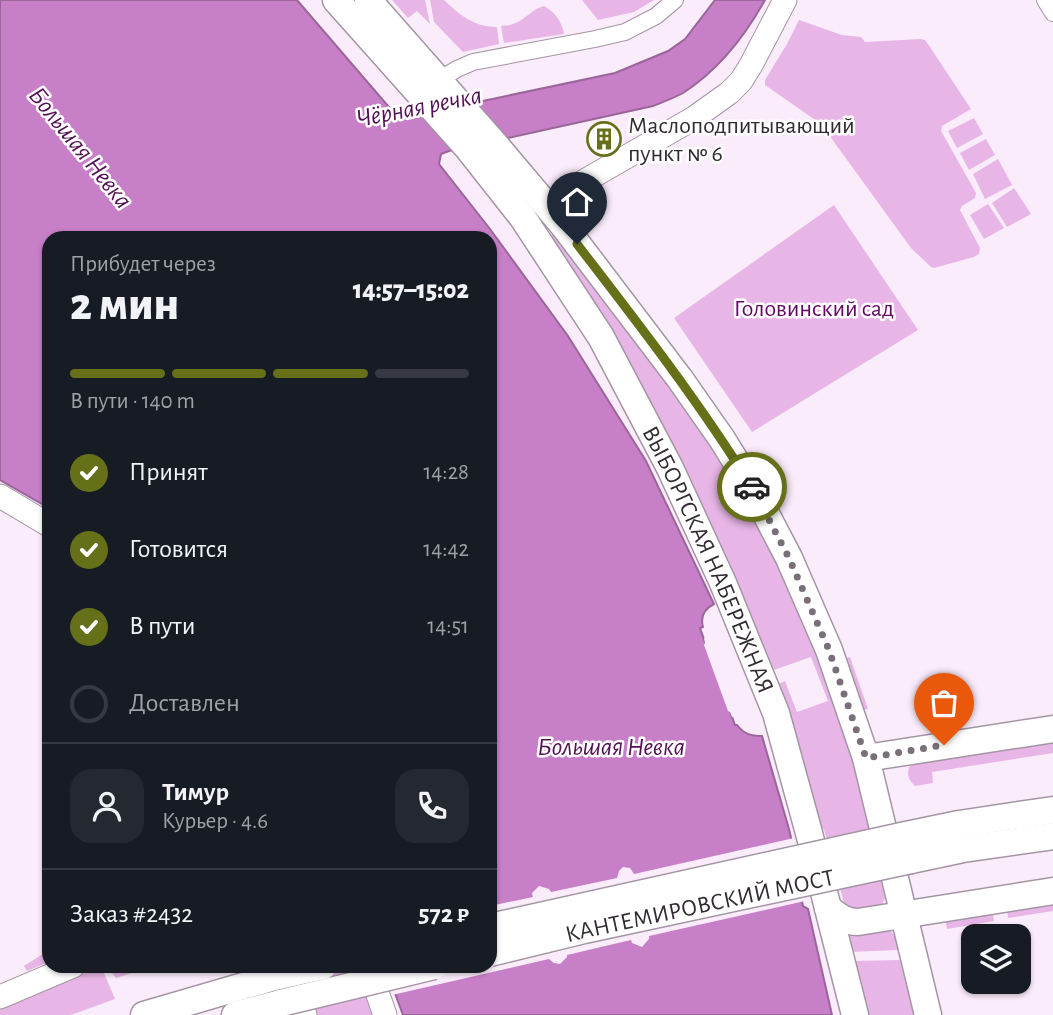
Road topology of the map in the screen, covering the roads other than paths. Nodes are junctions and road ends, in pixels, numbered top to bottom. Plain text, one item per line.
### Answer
1 (336, 0) edge
2 (368, 0) edge
3 (675, 0) edge
4 (785, 0) edge
5 (1045, 0) edge
6 (1053, 13) edge
7 (439, 80) junction
8 (449, 108) junction
9 (563, 225) junction
10 (0, 496) edge
11 (42, 521) edge
12 (1053, 729) edge
13 (866, 758) junction
14 (1053, 810) edge
15 (1053, 835) edge
16 (909, 847) junction
17 (1053, 891) edge
18 (828, 908) junction
19 (904, 915) junction
20 (497, 926) edge
21 (497, 951) edge
22 (57, 973) edge
23 (305, 973) edge
24 (368, 973) edge
25 (370, 973) edge
26 (281, 982) edge
27 (0, 997) edge
28 (144, 1015) edge
29 (235, 1015) edge
30 (306, 1015) edge
31 (385, 1015) edge
32 (855, 1015) edge
33 (928, 1015) edge

1 - 8 main road
2 - 7 main road
3 - 7 street
4 - 9 street
5 - 6 street
7 - 8 main road
8 - 9 main road
8 - 18 main road, ВЫБОРГСКАЯ НАБЕРЕЖНАЯ
9 - 13 main road
10 - 11 street
12 - 13 main road
13 - 19 main road
14 - 16 main road
15 - 16 main road
16 - 20 main road, КАНТЕМИРОВСКИЙ МОСТ, bridge
16 - 21 main road, КАНТЕМИРОВСКИЙ МОСТ, bridge
17 - 19 main road
18 - 19 main road
18 - 32 main road, ВЫБОРГСКАЯ НАБЕРЕЖНАЯ
19 - 33 main road
22 - 27 street
23 - 26 main road, bridge
24 - 26 main road, bridge
25 - 31 street
26 - 28 main road
26 - 29 main road
26 - 30 street

